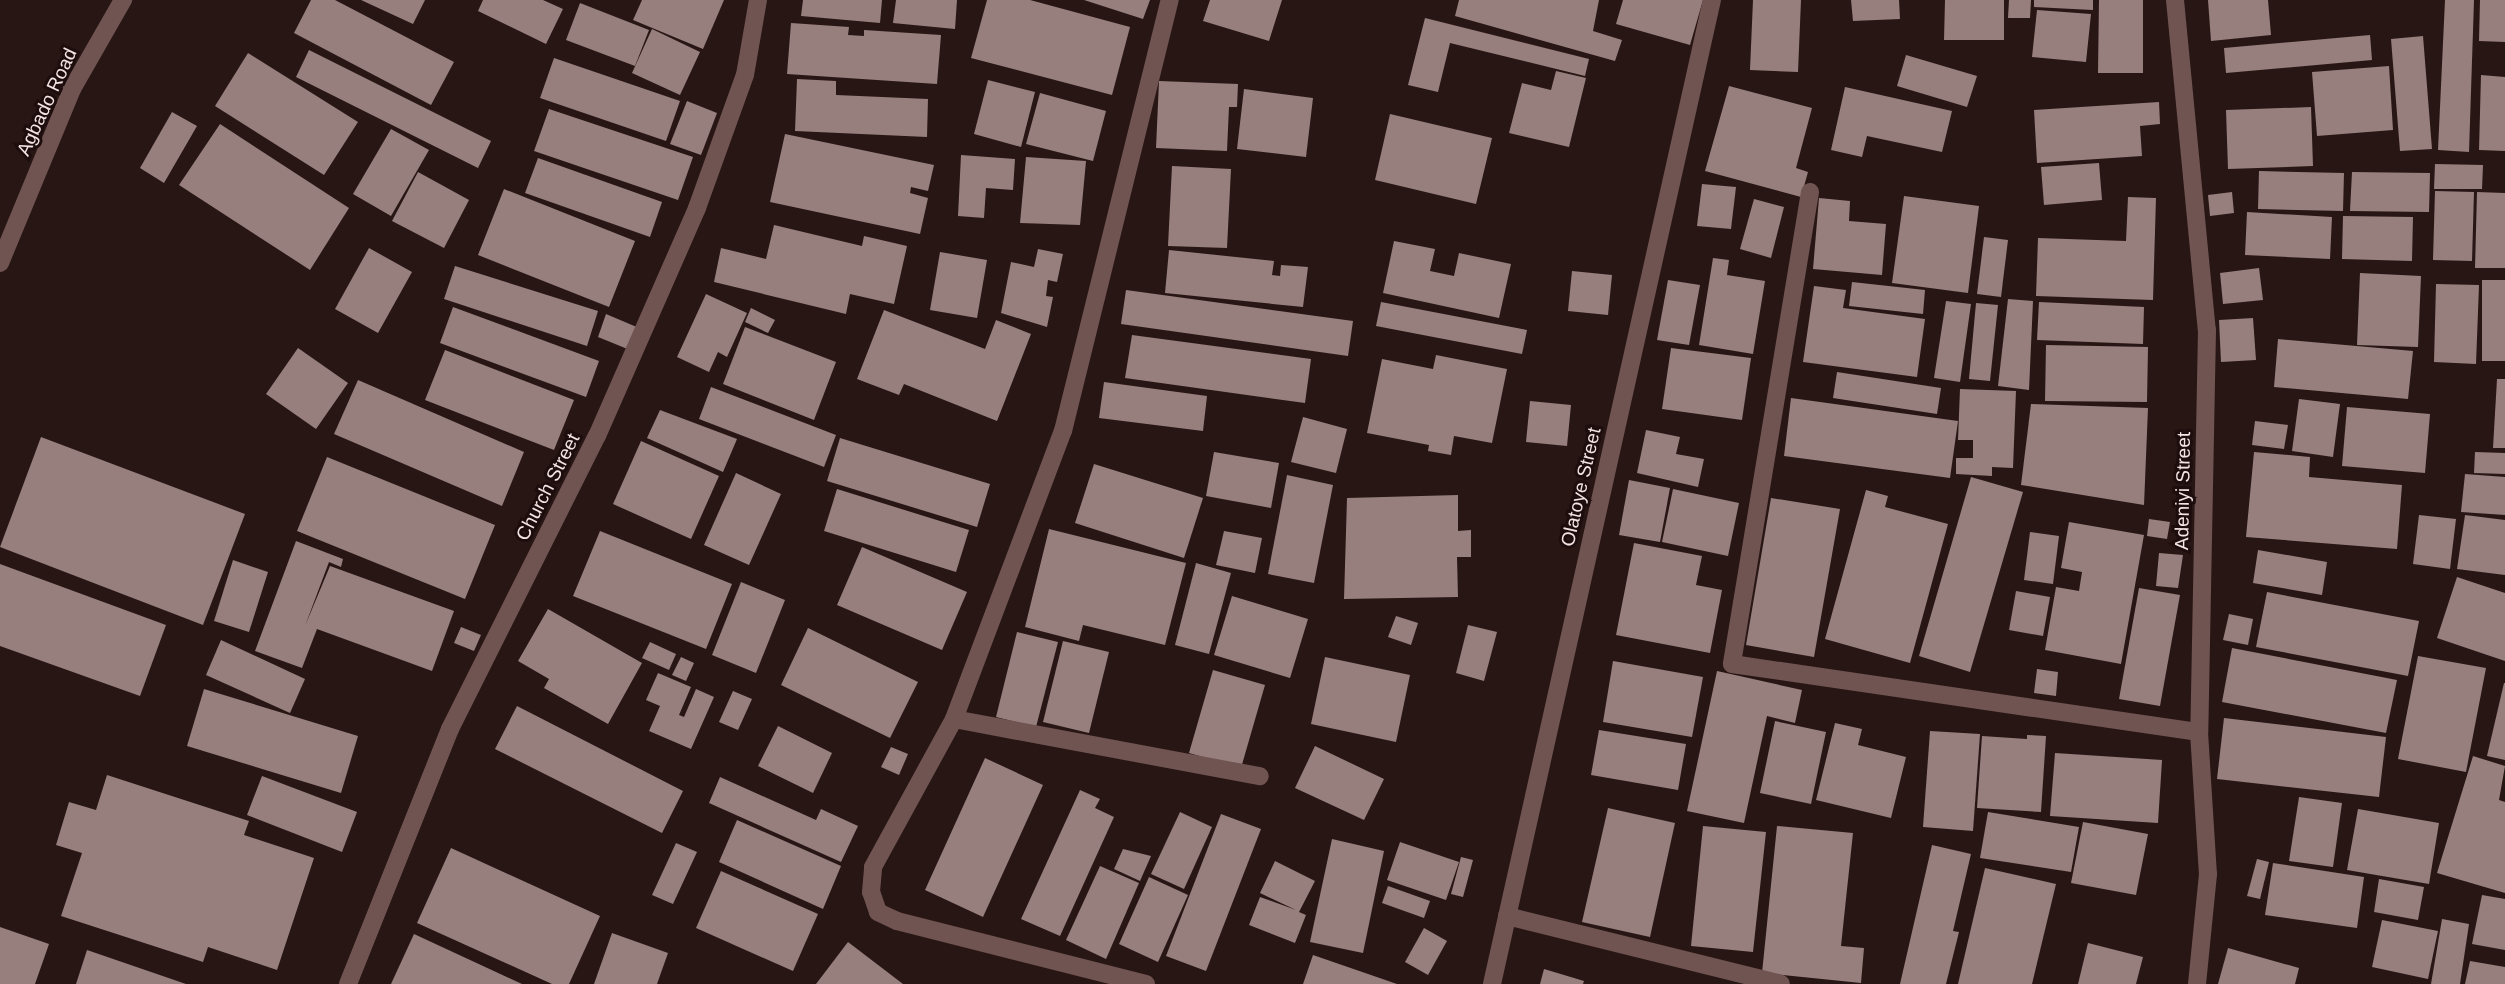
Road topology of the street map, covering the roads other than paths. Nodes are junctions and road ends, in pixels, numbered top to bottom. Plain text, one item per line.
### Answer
1 (123, 0) edge
2 (758, 0) edge
3 (1170, 0) edge
4 (1712, 0) edge
5 (2175, 0) edge
6 (1810, 192) dead end
7 (0, 263) edge
8 (954, 719) junction
9 (2199, 732) junction
10 (1260, 776) dead end
11 (1507, 916) junction
12 (348, 984) edge
13 (1146, 984) edge
14 (1492, 984) edge
15 (1781, 984) edge
16 (2197, 984) edge

1 - 7 street, Agbado Road
2 - 12 street, Church Street
3 - 8 street
4 - 11 street, Olatoye Street
5 - 9 street, Adeniyi Street
6 - 9 street
8 - 10 street
8 - 13 street
9 - 16 street, Adeniyi Street
11 - 14 street, Olatoye Street
11 - 15 street

